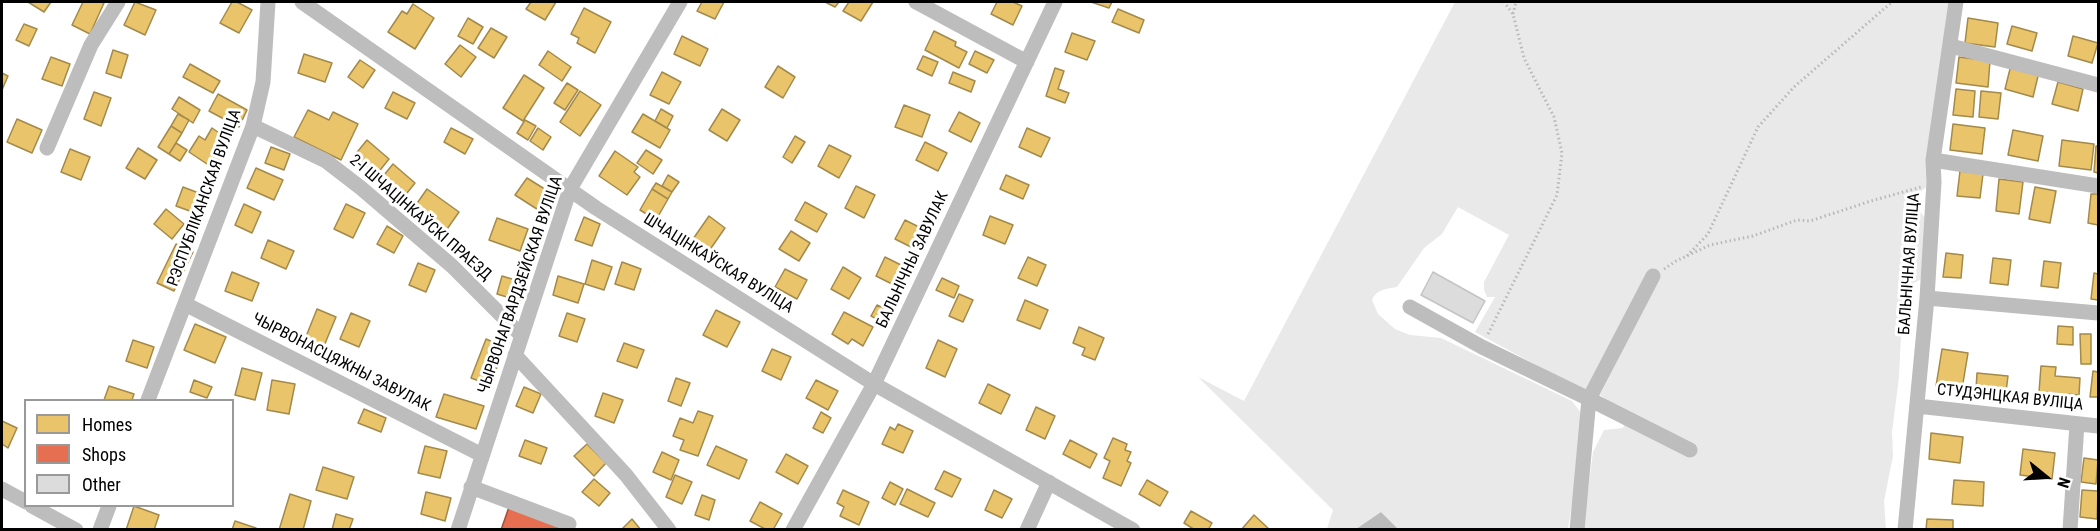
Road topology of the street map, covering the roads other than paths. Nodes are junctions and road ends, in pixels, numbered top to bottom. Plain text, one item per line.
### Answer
1 (118, 2) edge
2 (268, 2) edge
3 (302, 2) edge
4 (680, 2) edge
5 (916, 2) edge
6 (1056, 2) edge
7 (1956, 2) edge
8 (1951, 46) junction
9 (1027, 62) junction
10 (2098, 85) edge
11 (253, 126) junction
12 (47, 148) dead end
13 (1934, 160) junction
14 (2098, 186) edge
15 (570, 189) junction
16 (1653, 276) road end
17 (1927, 298) junction
18 (184, 304) junction
19 (1410, 307) dead end
20 (2098, 313) edge
21 (521, 335) junction
22 (515, 355) junction
23 (874, 384) junction
24 (148, 399) edge
25 (1589, 399) junction
26 (1917, 406) junction
27 (2077, 424) junction
28 (2098, 426) edge
29 (1690, 450) dead end
30 (482, 455) junction
31 (1049, 482) junction
32 (471, 487) junction
33 (2, 489) edge
34 (24, 501) edge
35 (34, 507) edge
36 (109, 507) edge
37 (76, 530) edge
38 (100, 530) edge
39 (458, 530) edge
40 (566, 530) edge
41 (669, 530) edge
42 (793, 530) edge
43 (1027, 530) edge
44 (1133, 530) edge
45 (1577, 530) edge
46 (1905, 530) edge
47 (2070, 530) edge

1 - 12 street
2 - 11 street, РЭСПУБЛІКАНСКАЯ ВУЛІЦА
3 - 15 street, ШЧАЦІНКАЎСКАЯ ВУЛІЦА
4 - 15 street, ЧЫРВОНАГВАРДЗЕЙСКАЯ ВУЛІЦА
5 - 9 street
6 - 9 street, БАЛЬНІЧНЫ ЗАВУЛАК
7 - 8 street, БАЛЬНІЧНАЯ ВУЛІЦА
8 - 10 street
8 - 13 street, БАЛЬНІЧНАЯ ВУЛІЦА
9 - 23 street, БАЛЬНІЧНЫ ЗАВУЛАК
11 - 18 street, РЭСПУБЛІКАНСКАЯ ВУЛІЦА
11 - 21 street, 2-І ШЧАЦІНКАЎСКІ ПРАЕЗД
13 - 14 street
13 - 17 street, БАЛЬНІЧНАЯ ВУЛІЦА
15 - 21 street, ЧЫРВОНАГВАРДЗЕЙСКАЯ ВУЛІЦА
15 - 23 street, ШЧАЦІНКАЎСКАЯ ВУЛІЦА
16 - 25 street
17 - 20 street
17 - 26 street, БАЛЬНІЧНАЯ ВУЛІЦА
18 - 24 street, РЭСПУБЛІКАНСКАЯ ВУЛІЦА
18 - 30 street, ЧЫРВОНАСЦЯЖНЫ ЗАВУЛАК
19 - 25 street
21 - 22 street, ЧЫРВОНАГВАРДЗЕЙСКАЯ ВУЛІЦА
22 - 30 street, ЧЫРВОНАГВАРДЗЕЙСКАЯ ВУЛІЦА
22 - 41 street
23 - 31 street, ШЧАЦІНКАЎСКАЯ ВУЛІЦА
23 - 42 street, БАЛЬНІЧНЫ ЗАВУЛАК
25 - 29 street
25 - 45 street
26 - 27 street, СТУДЭНЦКАЯ ВУЛІЦА
26 - 46 street, БАЛЬНІЧНАЯ ВУЛІЦА
27 - 28 street, СТУДЭНЦКАЯ ВУЛІЦА
27 - 47 street
30 - 32 street, ЧЫРВОНАГВАРДЗЕЙСКАЯ ВУЛІЦА
31 - 43 street
31 - 44 street, ШЧАЦІНКАЎСКАЯ ВУЛІЦА
32 - 39 street, ЧЫРВОНАГВАРДЗЕЙСКАЯ ВУЛІЦА
32 - 40 street
33 - 34 street
35 - 37 street
36 - 38 street

